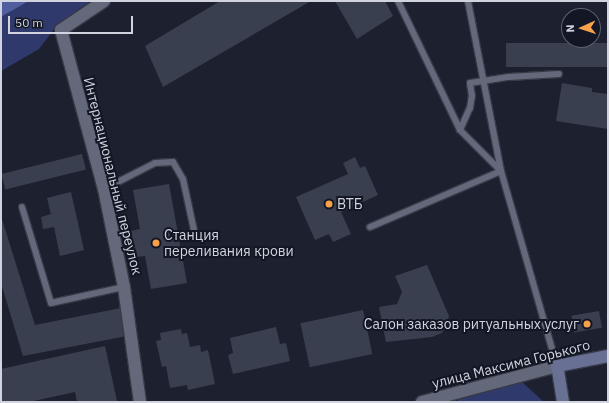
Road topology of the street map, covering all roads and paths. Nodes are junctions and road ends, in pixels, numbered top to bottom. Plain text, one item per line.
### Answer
1 (104, 1) edge
2 (398, 1) edge
3 (468, 1) edge
4 (559, 74) dead end
5 (485, 81) junction
6 (460, 130) junction
7 (501, 171) junction
8 (104, 189) junction
9 (22, 207) dead end
10 (370, 227) dead end
11 (195, 235) dead end
12 (124, 287) junction
13 (608, 356) edge
14 (557, 366) junction
15 (140, 402) edge
16 (422, 402) edge
17 (564, 402) edge

1 - 8 street, Интернациональный переулок
2 - 6 lane
3 - 5 lane
4 - 5 lane
5 - 6 lane
5 - 7 lane
6 - 7 lane
7 - 10 lane
7 - 14 lane
8 - 11 lane
8 - 12 street, Интернациональный переулок
9 - 12 lane
12 - 15 street, Интернациональный переулок
13 - 14 main road, улица Максима Горького
14 - 16 street, улица Максима Горького
14 - 17 main road

